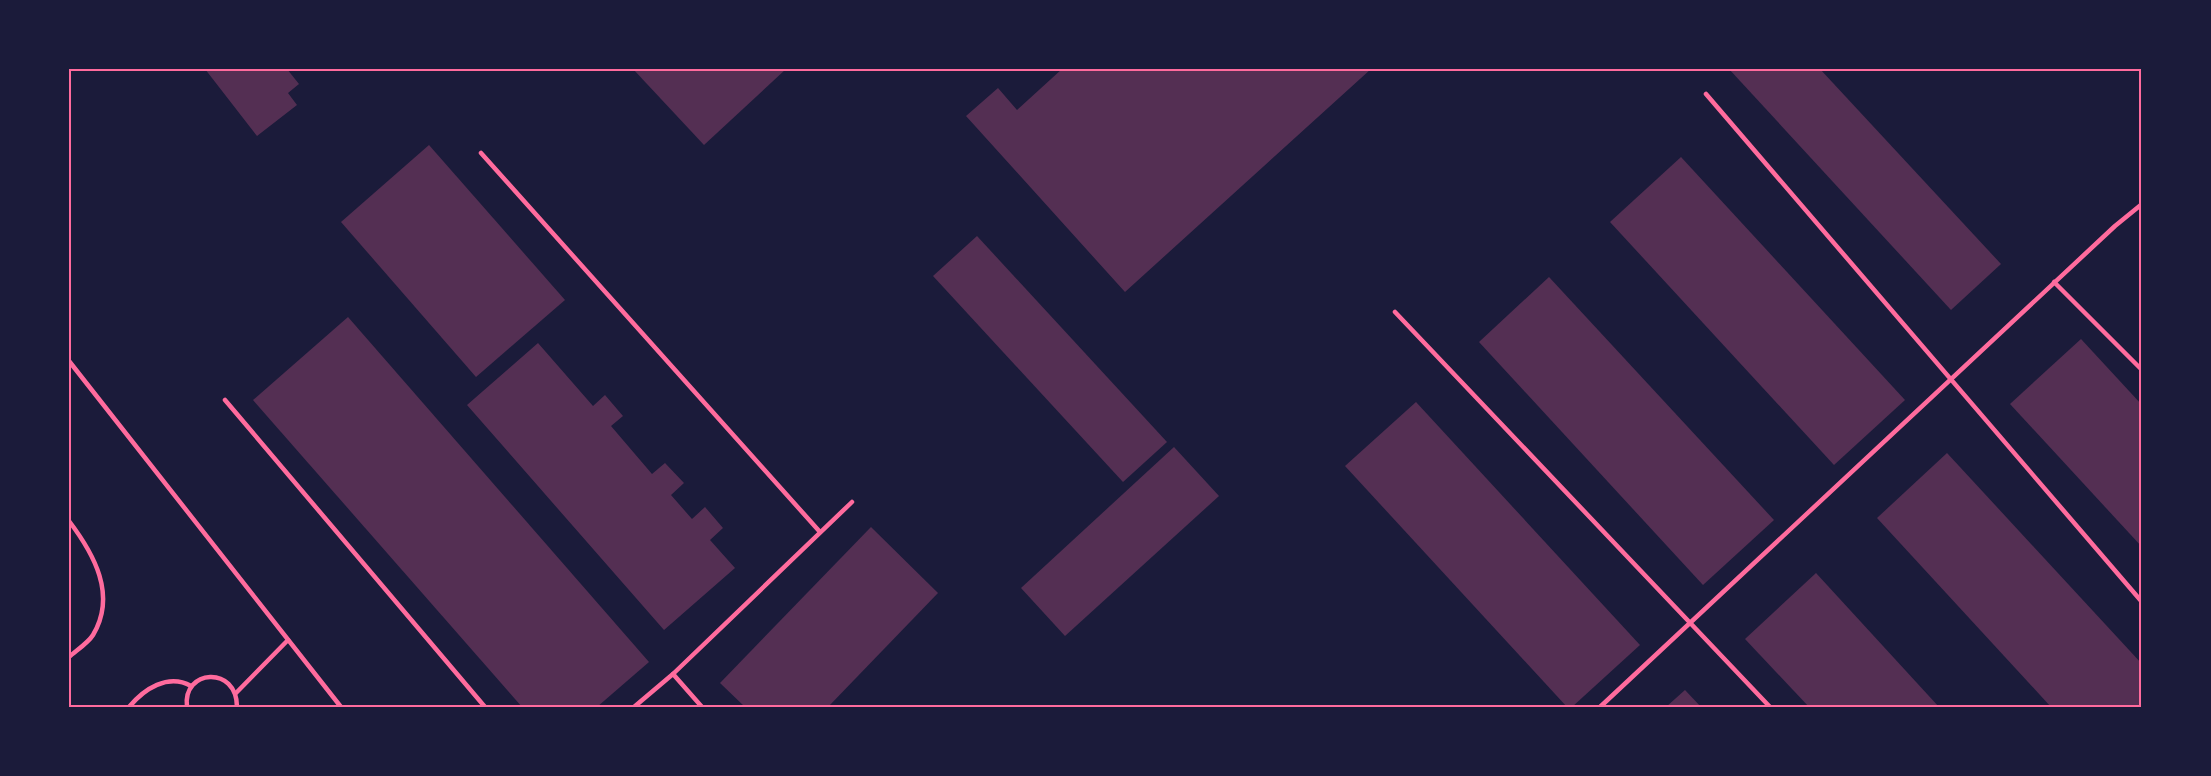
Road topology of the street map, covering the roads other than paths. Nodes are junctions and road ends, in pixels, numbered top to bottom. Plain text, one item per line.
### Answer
1 (1706, 94) dead end
2 (481, 153) dead end
3 (2142, 204) edge
4 (2054, 282) junction
5 (1395, 312) dead end
6 (69, 361) edge
7 (2142, 369) edge
8 (1950, 379) junction
9 (225, 400) dead end
10 (852, 502) dead end
11 (69, 520) edge
12 (820, 532) junction
13 (2142, 602) edge
14 (1690, 623) junction
15 (288, 640) junction
16 (69, 657) edge
17 (673, 674) junction
18 (191, 686) junction
19 (236, 693) junction
20 (129, 707) edge
21 (187, 707) edge
22 (237, 707) edge
23 (341, 707) edge
24 (485, 707) edge
25 (634, 707) edge
26 (702, 707) edge
27 (1600, 707) edge
28 (1770, 707) edge

1 - 8 lane
2 - 12 lane
3 - 4 lane
4 - 7 lane
4 - 8 lane
5 - 14 lane
6 - 15 lane
8 - 13 lane
8 - 14 lane
9 - 24 lane
10 - 12 lane
11 - 16 lane
12 - 17 lane
14 - 27 lane
14 - 28 lane
15 - 19 lane
15 - 23 lane
17 - 25 lane
17 - 26 lane
18 - 19 lane
18 - 20 lane
18 - 21 lane
19 - 22 lane

